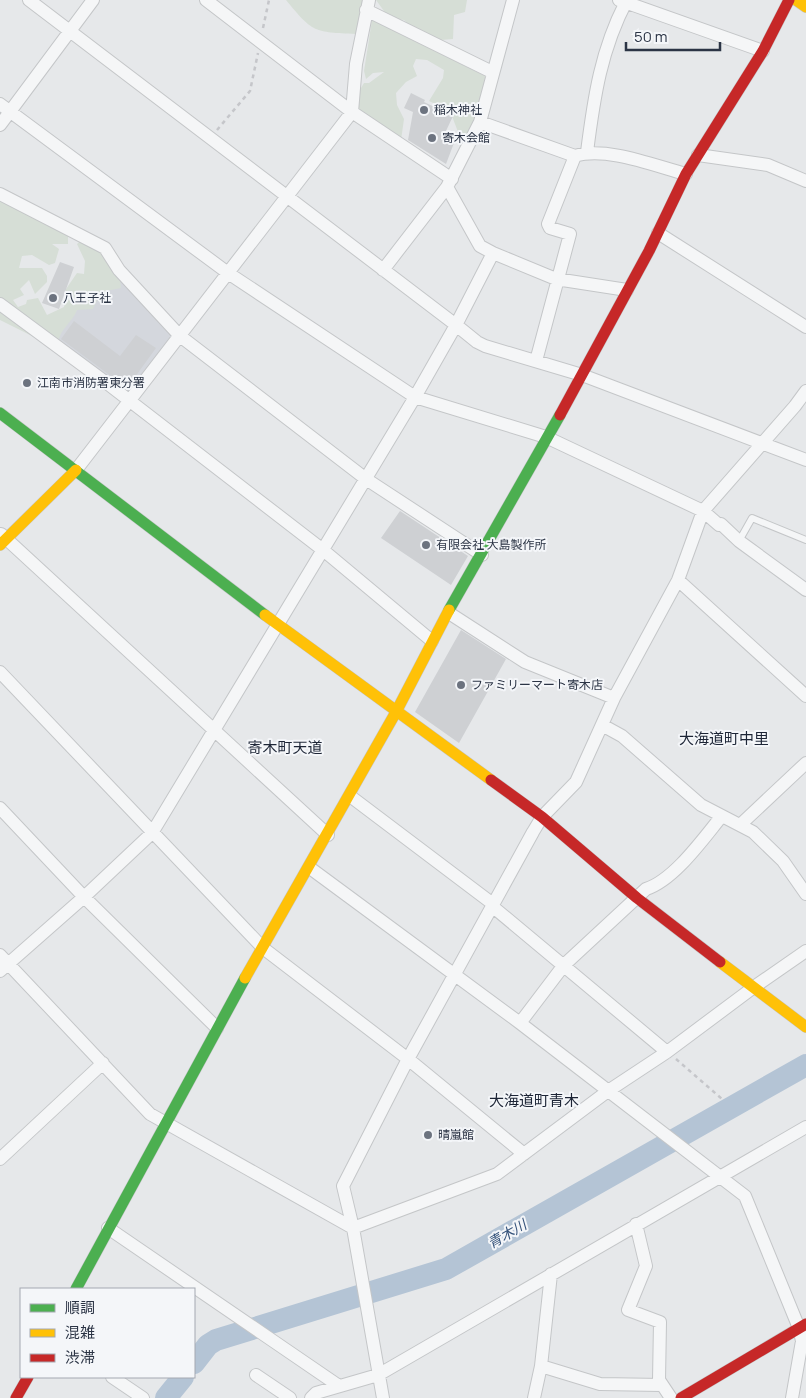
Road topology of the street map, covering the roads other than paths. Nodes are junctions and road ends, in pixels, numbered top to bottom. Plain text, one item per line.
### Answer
1 (29, 0) edge
2 (93, 0) edge
3 (206, 0) edge
4 (513, 0) edge
5 (789, 0) edge
6 (796, 0) edge
7 (623, 1) edge
8 (368, 5) edge
9 (806, 7) edge
10 (70, 30) junction
11 (763, 52) junction
12 (492, 72) junction
13 (5, 108) edge
14 (352, 112) junction
15 (480, 122) junction
16 (0, 125) edge
17 (581, 154) junction
18 (698, 155) junction
19 (686, 174) junction
20 (806, 180) edge
21 (449, 183) junction
22 (0, 194) edge
23 (289, 196) junction
24 (658, 233) junction
25 (493, 253) junction
26 (383, 270) junction
27 (228, 273) junction
28 (556, 279) junction
29 (626, 290) junction
30 (0, 304) edge
31 (456, 325) junction
32 (806, 327) edge
33 (180, 336) junction
34 (536, 361) junction
35 (582, 376) junction
36 (805, 394) edge
37 (415, 397) junction
38 (129, 402) junction
39 (0, 413) edge
40 (546, 437) junction
41 (763, 442) junction
42 (806, 460) edge
43 (76, 470) junction
44 (366, 479) junction
45 (703, 511) junction
46 (2, 539) edge
47 (806, 540) edge
48 (739, 541) junction
49 (323, 550) junction
50 (482, 555) junction
51 (678, 580) junction
52 (806, 590) edge
53 (449, 613) junction
54 (276, 624) junction
55 (432, 641) junction
56 (0, 672) edge
57 (806, 696) edge
58 (614, 698) junction
59 (396, 712) junction
60 (602, 725) junction
61 (214, 729) junction
62 (806, 763) edge
63 (350, 796) junction
64 (0, 808) edge
65 (542, 817) junction
66 (721, 817) junction
67 (740, 825) junction
68 (152, 832) junction
69 (328, 835) junction
70 (310, 868) junction
71 (806, 894) edge
72 (84, 896) junction
73 (637, 898) junction
74 (492, 905) junction
75 (263, 948) junction
76 (806, 951) edge
77 (3, 963) edge
78 (564, 965) junction
79 (454, 974) junction
80 (754, 987) junction
81 (520, 1023) junction
82 (806, 1026) edge
83 (218, 1028) junction
84 (667, 1052) junction
85 (408, 1059) junction
86 (103, 1063) junction
87 (608, 1091) junction
88 (166, 1124) junction
89 (806, 1127) edge
90 (524, 1154) junction
91 (0, 1159) edge
92 (719, 1175) junction
93 (636, 1224) junction
94 (108, 1228) junction
95 (353, 1228) junction
96 (551, 1274) junction
97 (77, 1288) edge
98 (803, 1334) edge
99 (541, 1366) junction
100 (378, 1374) junction
101 (256, 1375) dead end
102 (27, 1378) edge
103 (113, 1378) edge
104 (662, 1385) junction
105 (339, 1386) junction
106 (16, 1398) edge
107 (143, 1398) edge
108 (290, 1398) edge
109 (310, 1398) edge
110 (383, 1398) edge
111 (534, 1398) edge
112 (671, 1398) edge
113 (681, 1398) edge
114 (792, 1398) edge

1 - 10 street
2 - 10 street
3 - 14 street
4 - 12 street
5 - 11 street
6 - 9 street
7 - 11 street
7 - 17 street
8 - 12 street
8 - 14 street
10 - 13 street
10 - 23 street
11 - 18 street
12 - 15 street
13 - 16 street
13 - 27 street
14 - 21 street
14 - 23 street
15 - 17 street
15 - 21 street
17 - 19 street
17 - 28 street
18 - 19 street
18 - 20 street
19 - 24 street
21 - 25 street
21 - 26 street
22 - 33 street
23 - 26 street
23 - 27 street
24 - 29 street
24 - 32 street
25 - 28 street
25 - 31 street
26 - 31 street
27 - 33 street
27 - 37 street
28 - 29 street
28 - 34 street
29 - 35 street
30 - 38 street
31 - 34 street
31 - 37 street
33 - 38 street
33 - 44 street
34 - 35 street
35 - 40 street
35 - 41 street
36 - 41 street
37 - 40 street
37 - 44 street
38 - 43 street
38 - 49 street
39 - 43 street
40 - 45 street
40 - 50 street
41 - 42 street
41 - 45 street
43 - 46 street
43 - 54 street
44 - 49 street
44 - 50 street
45 - 48 street
45 - 51 street
46 - 61 street
47 - 48 lane
48 - 52 street
49 - 54 street
49 - 55 street
50 - 53 street
51 - 57 street
51 - 58 street
53 - 55 street
53 - 58 street
54 - 59 street
54 - 61 street
55 - 59 street
56 - 68 street
58 - 60 street
59 - 63 street
59 - 65 street
60 - 65 street
60 - 66 street
61 - 68 street
61 - 69 street
62 - 67 street
63 - 69 street
63 - 74 street
64 - 72 street
65 - 73 street
65 - 74 street
66 - 67 street
66 - 73 street
67 - 71 street
68 - 72 street
68 - 75 street
69 - 70 street
70 - 75 street
70 - 79 street
72 - 77 street
72 - 83 street
73 - 78 street
73 - 80 street
74 - 78 street
74 - 79 street
75 - 83 street
75 - 85 street
76 - 80 street
77 - 86 street
78 - 81 street
78 - 84 street
79 - 81 street
79 - 85 street
80 - 82 street
80 - 84 street
81 - 87 street
83 - 88 street
84 - 87 street
85 - 90 street
85 - 95 street
86 - 88 street
86 - 91 street
87 - 90 street
87 - 92 street
88 - 94 street
88 - 95 street
89 - 92 street
90 - 95 street
92 - 93 street
92 - 98 street
93 - 96 street
93 - 104 street
94 - 97 street
94 - 105 street
95 - 100 street
96 - 99 street
96 - 100 street
98 - 113 street
98 - 114 street
99 - 104 street
99 - 111 street
100 - 105 street
100 - 110 street
101 - 108 street
102 - 106 street
103 - 107 street
104 - 112 street
105 - 109 street

